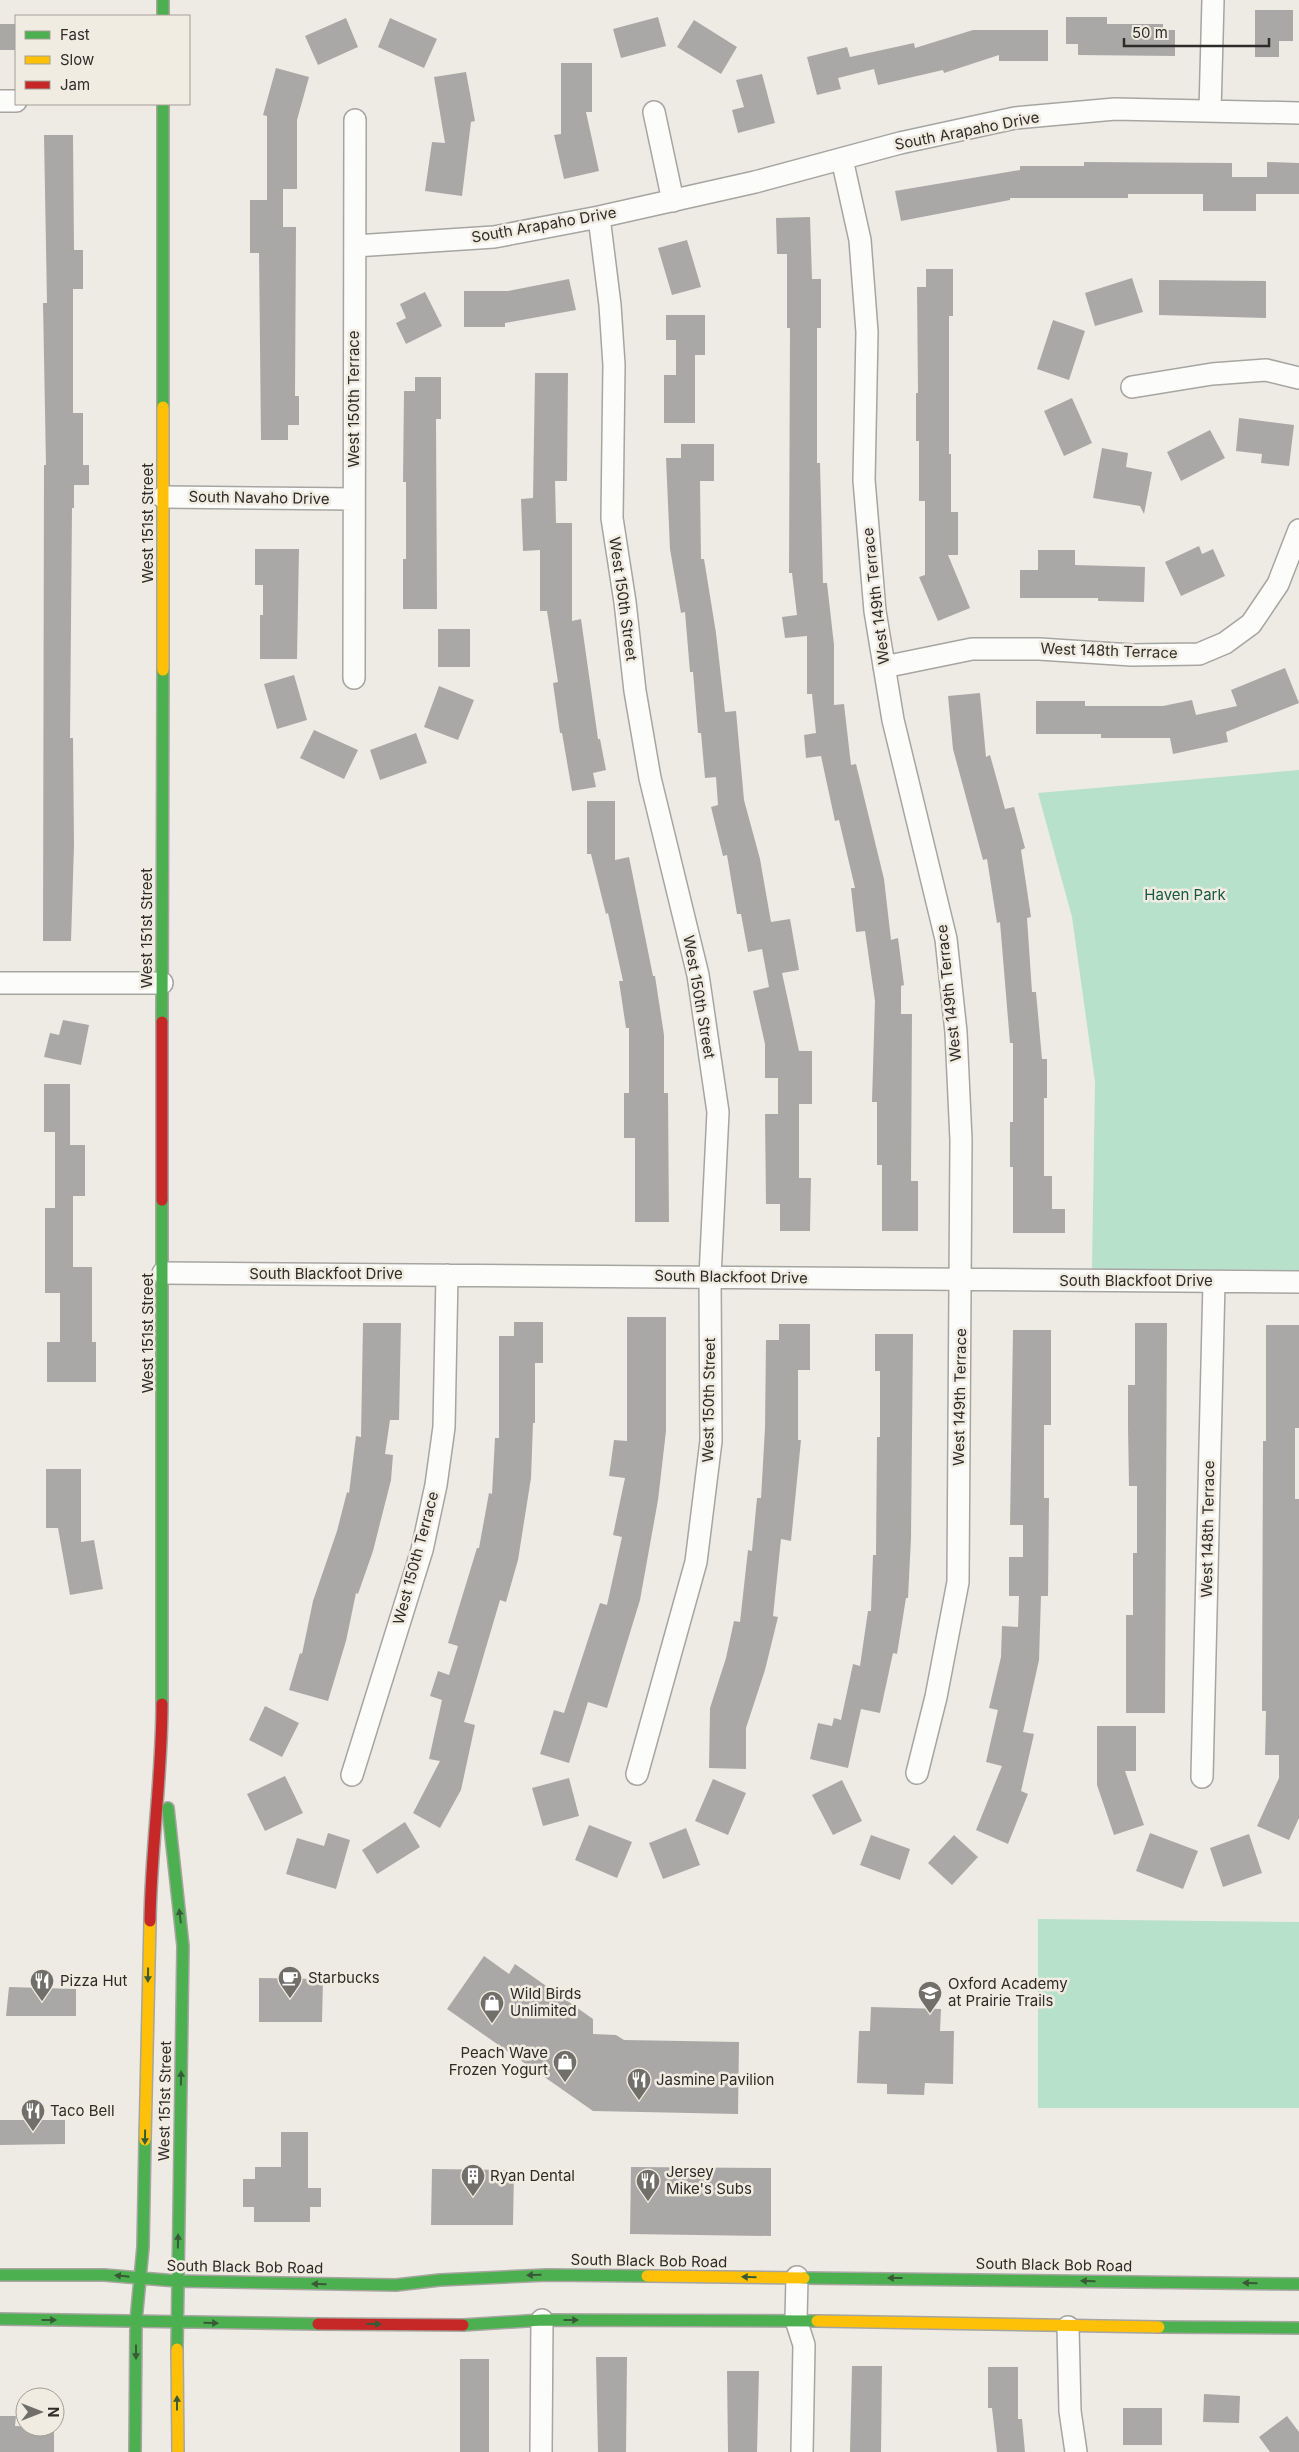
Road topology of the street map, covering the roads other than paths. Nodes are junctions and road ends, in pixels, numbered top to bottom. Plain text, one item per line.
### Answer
1 (163, 0) edge
2 (1213, 0) edge
3 (163, 15) edge
4 (0, 101) edge
5 (15, 101) edge
6 (163, 105) edge
7 (1210, 111) junction
8 (654, 112) dead end
9 (1299, 112) edge
10 (355, 120) dead end
11 (842, 158) junction
12 (673, 201) junction
13 (599, 218) junction
14 (355, 246) junction
15 (1299, 378) edge
16 (1132, 387) dead end
17 (163, 497) junction
18 (354, 499) junction
19 (1299, 530) edge
20 (884, 667) junction
21 (354, 678) dead end
22 (0, 983) edge
23 (162, 983) junction
24 (163, 1272) junction
25 (446, 1275) junction
26 (710, 1277) junction
27 (961, 1280) junction
28 (1214, 1282) junction
29 (1299, 1282) edge
30 (162, 1752) junction
31 (917, 1773) dead end
32 (637, 1774) dead end
33 (352, 1775) dead end
34 (1202, 1777) dead end
35 (154, 1831) junction
36 (160, 1933) dead end
37 (0, 2275) edge
38 (797, 2277) junction
39 (141, 2278) junction
40 (177, 2281) junction
41 (1299, 2284) edge
42 (0, 2319) edge
43 (542, 2320) junction
44 (796, 2320) junction
45 (136, 2321) junction
46 (177, 2322) junction
47 (1068, 2326) junction
48 (1299, 2328) edge
49 (135, 2452) edge
50 (178, 2452) edge
51 (541, 2452) edge
52 (802, 2452) edge
53 (1076, 2452) edge

1 - 3 main road
2 - 7 street
4 - 5 street
6 - 17 main road, West 151st Street
7 - 9 street, South Arapaho Drive
7 - 11 street, South Arapaho Drive
8 - 12 street
10 - 14 street, West 150th Terrace
11 - 12 street, South Arapaho Drive
11 - 20 street, West 149th Terrace
12 - 13 street, South Arapaho Drive
13 - 14 street, South Arapaho Drive
13 - 26 street, West 150th Street
14 - 18 street, West 150th Terrace
15 - 16 street
17 - 18 street, South Navaho Drive
17 - 23 main road, West 151st Street
18 - 21 street, West 150th Terrace
19 - 20 street, West 148th Terrace
20 - 27 street, West 149th Terrace
22 - 23 street
23 - 24 main road, West 151st Street
24 - 25 street, South Blackfoot Drive
24 - 30 main road, West 151st Street
25 - 26 street, South Blackfoot Drive
25 - 33 street, West 150th Terrace
26 - 27 street, South Blackfoot Drive
26 - 32 street, West 150th Street
27 - 28 street, South Blackfoot Drive
27 - 31 street, West 149th Terrace
28 - 29 street, South Blackfoot Drive
28 - 34 street, West 148th Terrace
30 - 35 main road, West 151st Street
40 -> 30 main road, West 151st Street
35 - 36 main road
35 -> 39 main road, West 151st Street
39 -> 37 main road, South Black Bob Road
38 -> 40 main road, South Black Bob Road
41 -> 38 main road, South Black Bob Road
38 - 44 street
39 - 40 main road, South Black Bob Road
39 - 45 main road, West 151st Street
40 - 46 main road, West 151st Street
42 -> 45 main road
43 -> 44 main road
46 -> 43 main road
43 - 51 street
44 - 47 main road
44 - 52 street
45 - 46 main road
45 -> 49 main road, West 151st Street
50 -> 46 main road, West 151st Street
47 - 48 main road
47 - 53 street

